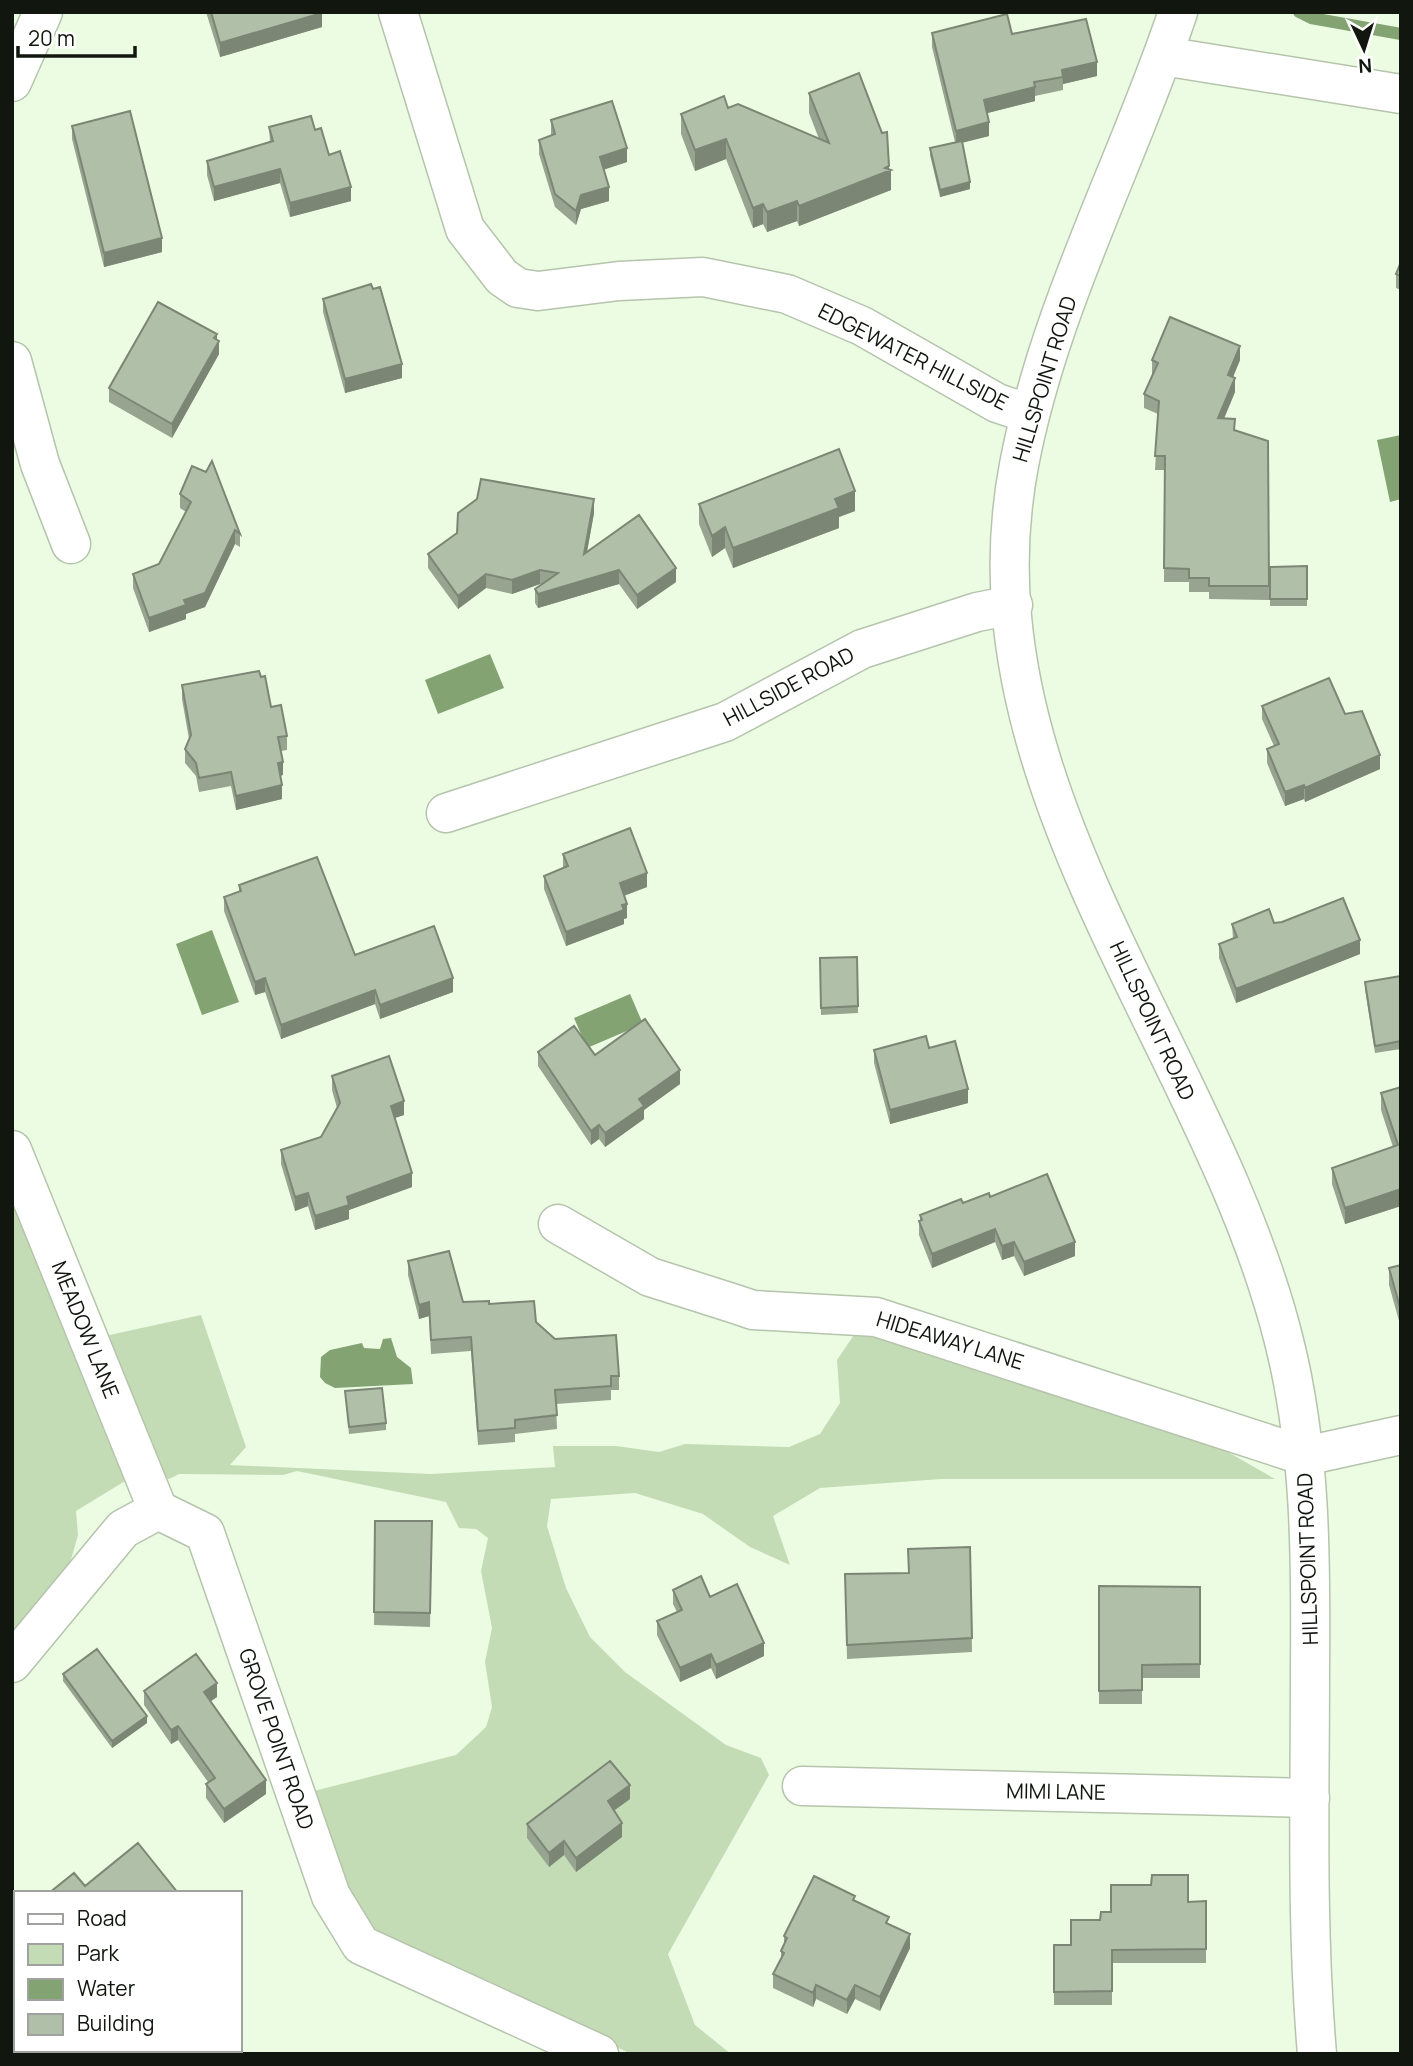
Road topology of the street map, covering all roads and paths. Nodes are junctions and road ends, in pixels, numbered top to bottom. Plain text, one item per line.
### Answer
1 (43, 12) edge
2 (398, 12) edge
3 (1178, 12) edge
4 (1163, 56) junction
5 (12, 82) edge
6 (1401, 94) edge
7 (12, 361) edge
8 (1030, 414) junction
9 (71, 544) dead end
10 (1013, 605) junction
11 (446, 813) dead end
12 (12, 1150) edge
13 (558, 1224) dead end
14 (1401, 1435) edge
15 (1304, 1456) junction
16 (158, 1510) junction
17 (12, 1663) edge
18 (802, 1786) dead end
19 (1310, 1798) junction
20 (599, 2054) edge
21 (1317, 2054) edge

1 - 5 street
2 - 8 street, EDGEWATER HILLSIDE
3 - 4 street, HILLSPOINT ROAD
4 - 6 street
4 - 8 street, HILLSPOINT ROAD
7 - 9 street
8 - 10 street, HILLSPOINT ROAD
10 - 11 street, HILLSIDE ROAD
10 - 15 street, HILLSPOINT ROAD
12 - 16 street, MEADOW LANE
13 - 15 street, HIDEAWAY LANE
14 - 15 street
15 - 19 street, HILLSPOINT ROAD
16 - 17 street
16 - 20 street, GROVE POINT ROAD
18 - 19 street, MIMI LANE
19 - 21 street, HILLSPOINT ROAD

